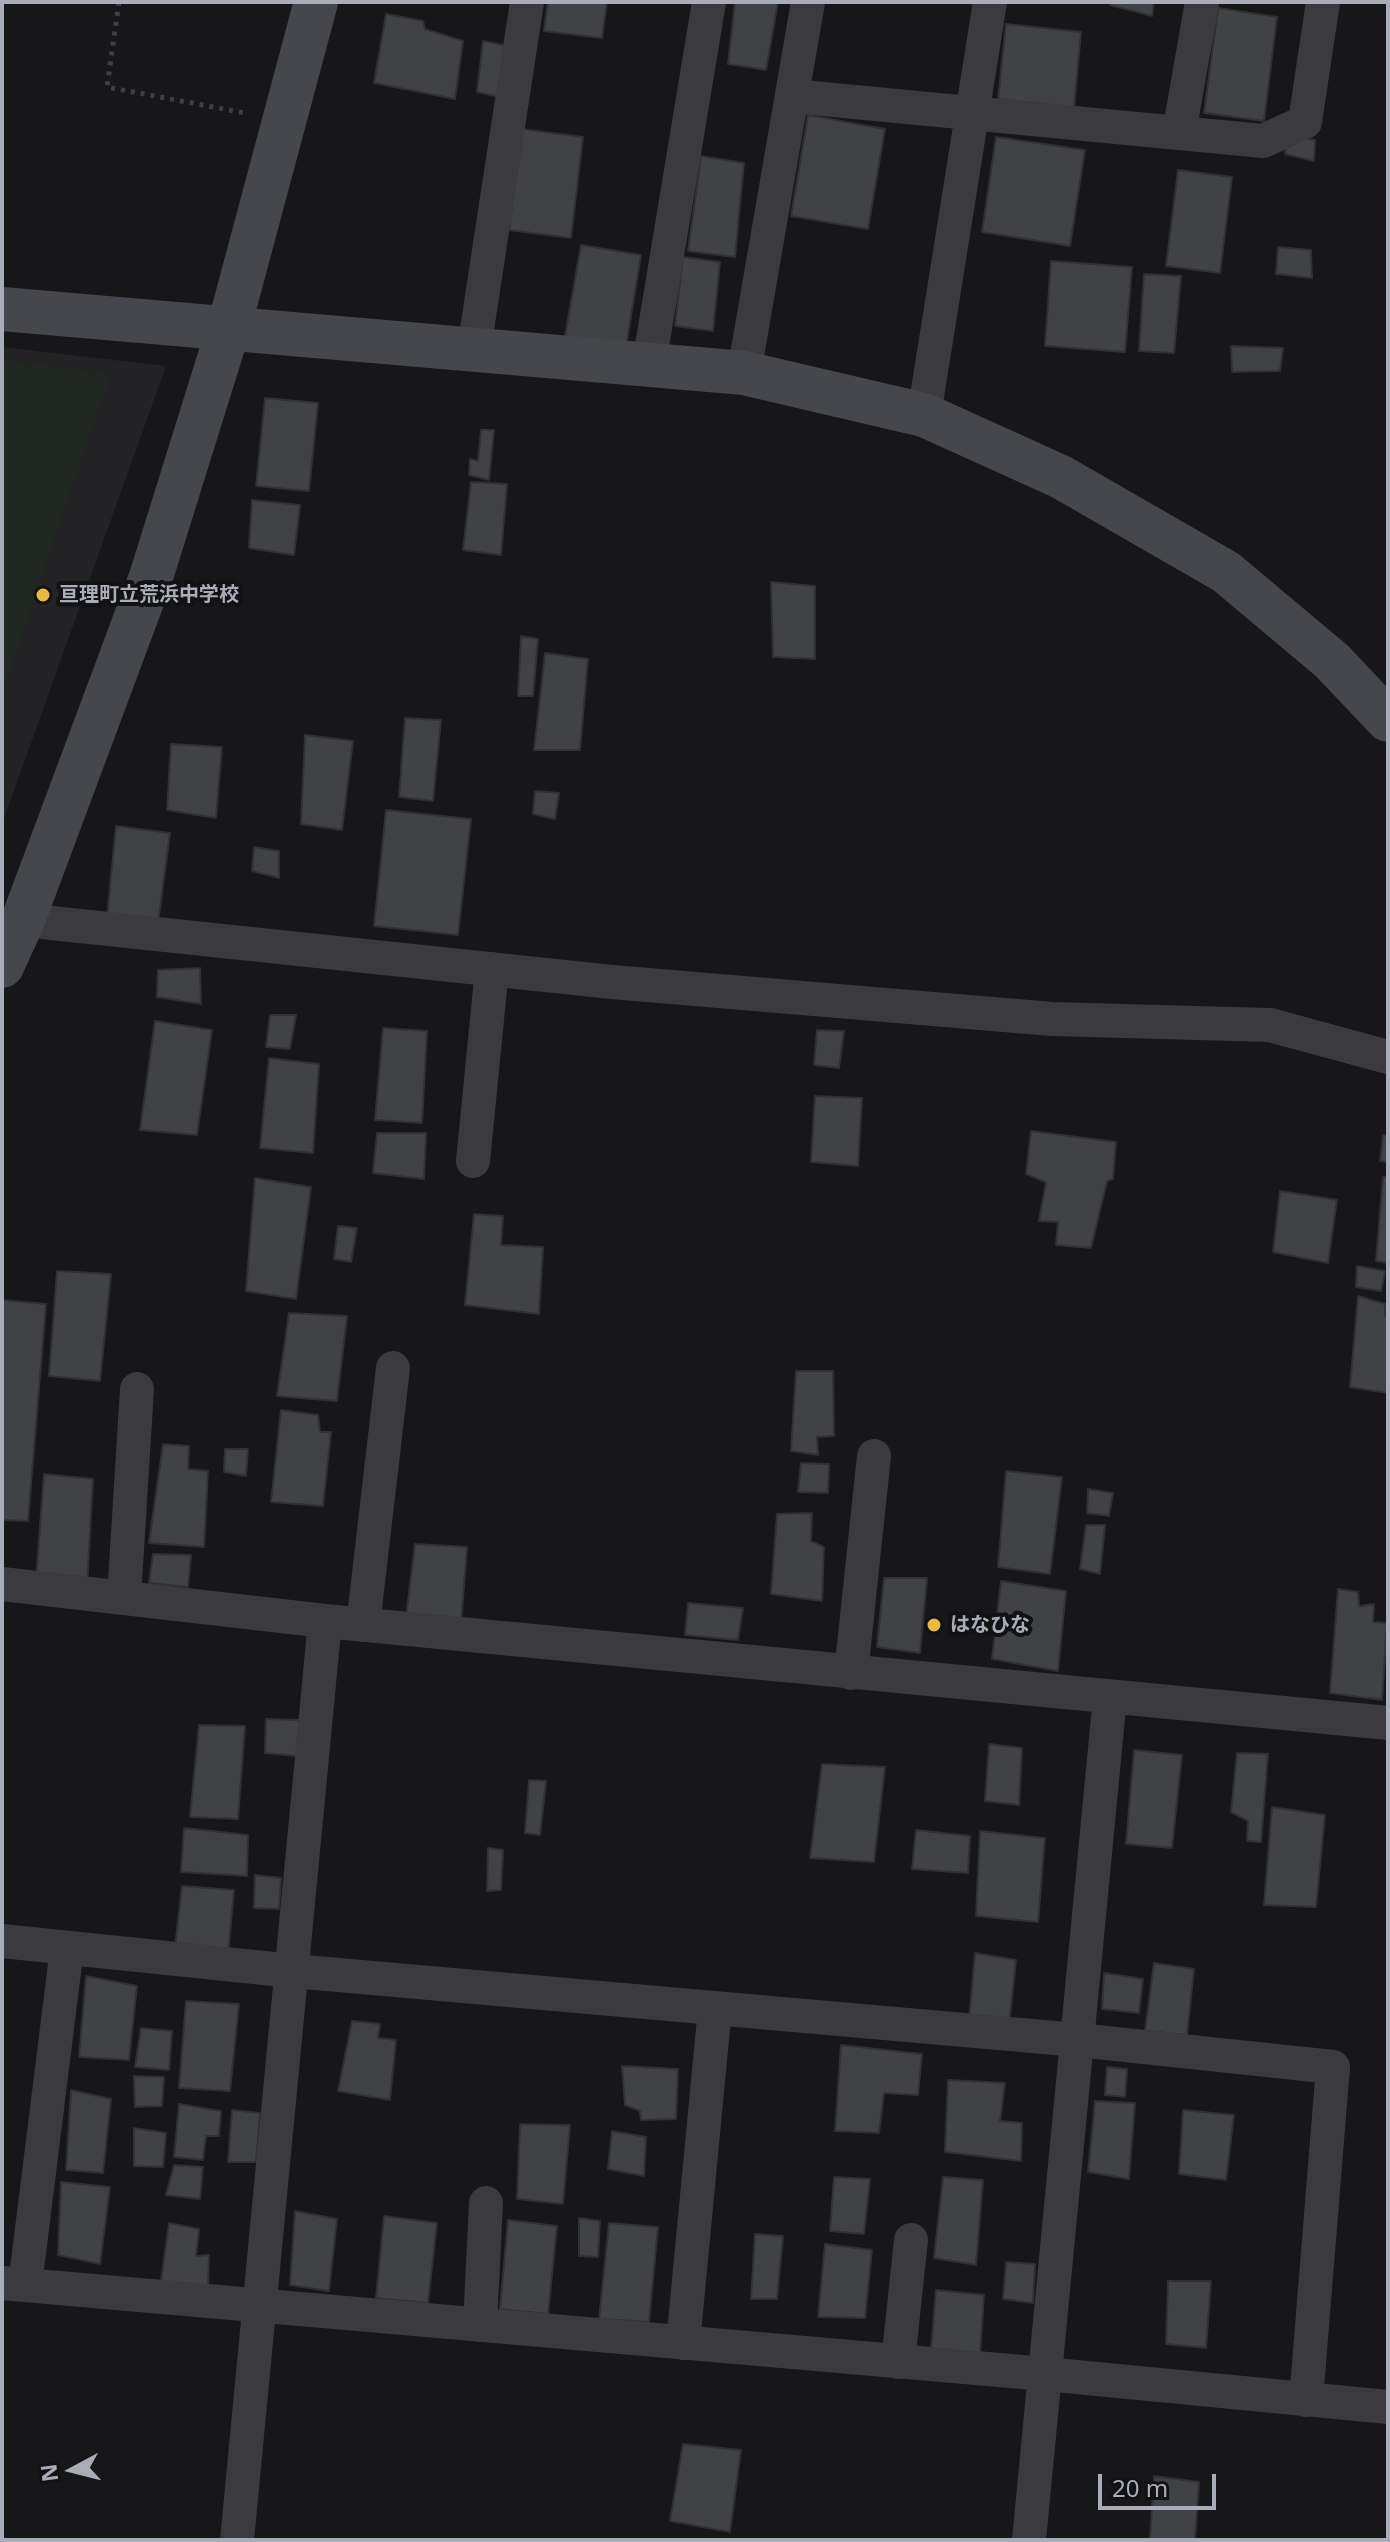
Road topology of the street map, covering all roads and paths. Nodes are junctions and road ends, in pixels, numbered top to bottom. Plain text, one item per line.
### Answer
1 (119, 2) edge
2 (316, 2) edge
3 (527, 2) edge
4 (709, 2) edge
5 (808, 2) edge
6 (990, 2) edge
7 (1202, 2) edge
8 (1323, 2) edge
9 (792, 96) junction
10 (974, 113) junction
11 (284, 120) junction
12 (1179, 133) junction
13 (2, 309) edge
14 (229, 327) junction
15 (474, 349) junction
16 (649, 364) junction
17 (744, 373) junction
18 (924, 415) junction
19 (1388, 720) edge
20 (23, 920) junction
21 (2, 966) edge
22 (492, 969) junction
23 (1388, 1057) edge
24 (473, 1161) dead end
25 (393, 1368) dead end
26 (137, 1389) dead end
27 (874, 1456) dead end
28 (2, 1584) edge
29 (124, 1598) junction
30 (325, 1621) junction
31 (363, 1625) junction
32 (851, 1673) junction
33 (1110, 1697) junction
34 (1388, 1723) edge
35 (2, 1941) edge
36 (67, 1948) junction
37 (293, 1971) junction
38 (715, 2008) junction
39 (1078, 2040) junction
40 (486, 2203) dead end
41 (911, 2240) dead end
42 (14, 2284) edge
43 (258, 2305) junction
44 (480, 2325) junction
45 (683, 2343) junction
46 (898, 2362) junction
47 (1045, 2374) junction
48 (1306, 2400) junction
49 (1388, 2407) edge
50 (237, 2540) edge
51 (1029, 2540) edge

1 - 11 path
2 - 11 street
3 - 15 street
4 - 16 street
5 - 9 street
6 - 10 street
7 - 12 street
8 - 12 street
9 - 10 street
9 - 17 street
10 - 12 street
10 - 18 street
11 - 14 street
13 - 14 street
14 - 15 street
14 - 20 street
15 - 16 street
16 - 17 street
17 - 18 street
18 - 19 street
20 - 21 street
20 - 22 street
22 - 23 street
22 - 24 street
25 - 31 street
26 - 29 street
27 - 32 street
28 - 29 street
29 - 30 street
30 - 31 street
30 - 37 street
31 - 32 street
32 - 33 street
33 - 34 street
33 - 39 street
35 - 36 street
36 - 37 street
36 - 42 street
37 - 38 street
37 - 43 street
38 - 39 street
38 - 45 street
39 - 47 street
39 - 48 street
40 - 44 street
41 - 46 street
42 - 43 street
43 - 44 street
43 - 50 street
44 - 45 street
45 - 46 street
46 - 47 street
47 - 48 street
47 - 51 street
48 - 49 street

